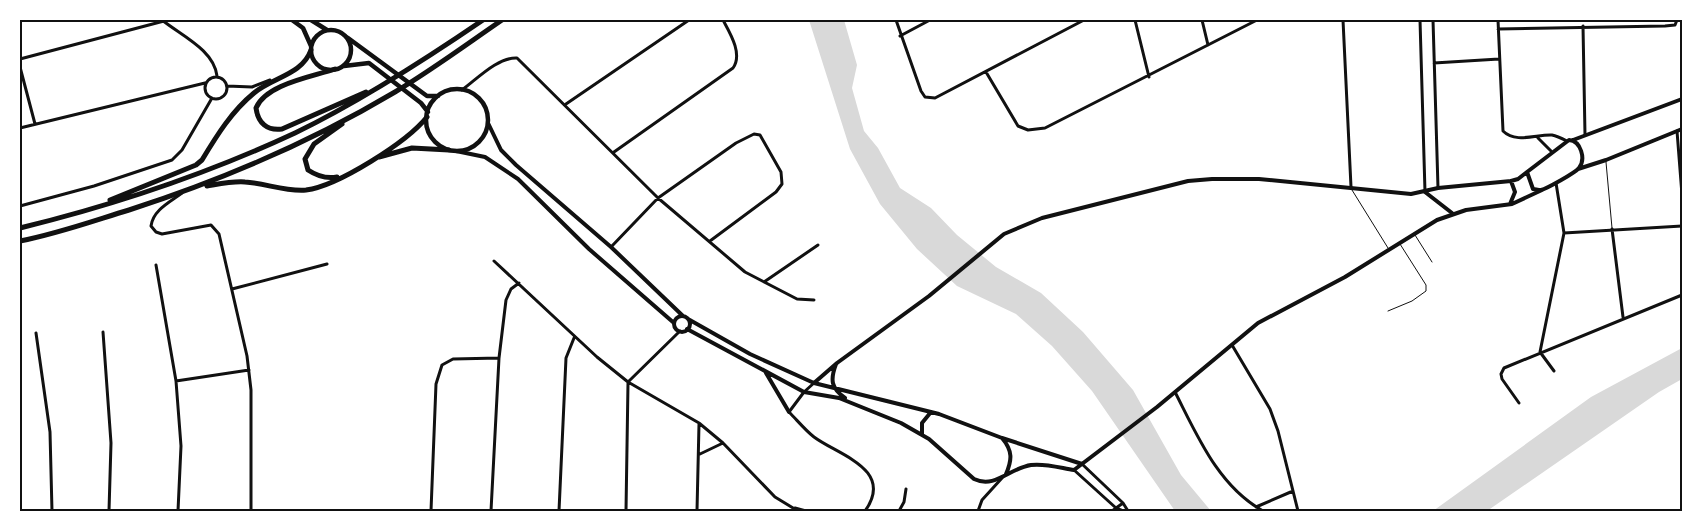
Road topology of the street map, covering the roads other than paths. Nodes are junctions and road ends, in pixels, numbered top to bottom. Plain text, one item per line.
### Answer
1 (292, 20) edge
2 (311, 20) edge
3 (483, 20) edge
4 (502, 20) edge
5 (689, 20) edge
6 (723, 20) edge
7 (896, 20) edge
8 (930, 20) edge
9 (1084, 20) edge
10 (1135, 20) edge
11 (1202, 20) edge
12 (1257, 20) edge
13 (1344, 20) edge
14 (1420, 20) edge
15 (1433, 20) edge
16 (1498, 20) edge
17 (163, 21) edge
18 (1677, 21) edge
19 (1583, 26) junction
20 (1498, 29) junction
21 (327, 30) junction
22 (900, 36) junction
23 (347, 38) junction
24 (1208, 45) junction
25 (311, 48) junction
26 (20, 58) edge
27 (1499, 59) junction
28 (1434, 63) junction
29 (342, 66) junction
30 (20, 67) edge
31 (335, 69) junction
32 (986, 72) junction
33 (218, 76) junction
34 (280, 77) junction
35 (1149, 77) junction
36 (388, 82) junction
37 (205, 83) junction
38 (227, 86) junction
39 (462, 90) junction
40 (438, 96) junction
41 (212, 98) junction
42 (1682, 99) edge
43 (374, 103) junction
44 (566, 104) junction
45 (427, 115) junction
46 (35, 124) junction
47 (488, 124) junction
48 (20, 128) edge
49 (1682, 129) edge
50 (1677, 131) junction
51 (1585, 135) junction
52 (1538, 138) junction
53 (1573, 140) junction
54 (1567, 141) junction
55 (449, 150) junction
56 (456, 151) junction
57 (1552, 151) junction
58 (614, 152) junction
59 (374, 158) junction
60 (1606, 160) junction
61 (1578, 169) junction
62 (1527, 172) junction
63 (342, 176) junction
64 (1511, 181) junction
65 (1556, 182) junction
66 (199, 187) junction
67 (1350, 187) junction
68 (1438, 188) junction
69 (1542, 190) junction
70 (185, 192) junction
71 (1425, 192) junction
72 (1682, 195) edge
73 (658, 198) junction
74 (1510, 204) junction
75 (20, 206) edge
76 (94, 208) junction
77 (1452, 213) junction
78 (1682, 226) edge
79 (20, 228) edge
80 (1612, 229) junction
81 (1564, 233) junction
82 (1415, 234) junction
83 (20, 241) edge
84 (710, 241) junction
85 (1400, 244) junction
86 (818, 245) dead end
87 (611, 247) junction
88 (1389, 250) junction
89 (494, 261) dead end
90 (1432, 262) dead end
91 (327, 264) dead end
92 (156, 265) dead end
93 (764, 282) junction
94 (520, 283) junction
95 (232, 290) junction
96 (1682, 295) edge
97 (814, 300) dead end
98 (1388, 310) dead end
99 (683, 316) junction
100 (1623, 317) junction
101 (688, 318) junction
102 (674, 323) junction
103 (687, 329) junction
104 (680, 331) junction
105 (36, 332) dead end
106 (103, 332) dead end
107 (574, 338) junction
108 (1232, 345) junction
109 (1540, 352) junction
110 (500, 358) junction
111 (837, 363) junction
112 (249, 370) junction
113 (1554, 372) dead end
114 (766, 373) junction
115 (176, 381) junction
116 (628, 382) junction
117 (814, 383) junction
118 (833, 386) junction
119 (804, 392) junction
120 (1175, 392) junction
121 (851, 403) junction
122 (1519, 404) dead end
123 (789, 412) junction
124 (930, 412) junction
125 (699, 423) junction
126 (922, 435) junction
127 (1002, 438) junction
128 (723, 443) junction
129 (700, 454) junction
130 (1082, 464) junction
131 (1074, 470) junction
132 (1006, 474) junction
133 (906, 489) dead end
134 (1293, 490) junction
135 (1123, 503) junction
136 (1256, 507) junction
137 (1116, 508) junction
138 (796, 510) edge
139 (868, 510) edge
140 (52, 511) edge
141 (109, 511) edge
142 (178, 511) edge
143 (250, 511) edge
144 (431, 511) edge
145 (491, 511) edge
146 (559, 511) edge
147 (626, 511) edge
148 (697, 511) edge
149 (806, 511) edge
150 (900, 511) edge
151 (978, 511) edge
152 (1112, 511) edge
153 (1124, 511) edge
154 (1128, 511) edge
155 (1263, 511) edge
156 (1298, 511) edge

1 - 25 main road
2 - 21 main road
3 - 36 highway
4 - 43 highway
5 - 44 street
6 - 58 street
7 - 22 street
8 - 22 street
9 - 32 street
10 - 35 street
11 - 24 street
12 - 24 street
13 - 67 street
14 - 71 street
15 - 28 street
16 - 20 street
17 - 26 street
17 - 33 street
18 - 19 street
19 - 20 street
19 - 51 street
20 - 27 street
21 - 23 main road
21 - 25 main road
22 - 32 street
23 - 29 main road
23 - 40 main road
24 - 35 street
25 - 31 main road
25 - 34 highway
27 - 28 street
27 - 52 street
28 - 68 street
29 - 31 main road
29 - 45 main road
30 - 46 street
31 - 36 highway
32 - 35 street
33 - 37 street
33 - 38 street
34 - 38 street
34 - 76 highway
36 - 76 highway
37 - 41 street
37 - 46 street
38 - 41 street
39 - 40 main road
39 - 44 street
39 - 47 main road
40 - 45 main road
41 - 75 street
42 - 51 street
43 - 63 highway
43 - 66 highway
44 - 58 street
45 - 55 main road
45 - 59 highway
46 - 48 street
47 - 56 main road
47 - 87 street
49 - 50 street
50 - 60 street
50 - 72 street
51 - 53 street
52 - 54 street
52 - 57 street
53 - 54 street
53 - 61 street
54 - 57 street
55 - 56 main road
55 - 59 highway
56 - 102 street
57 - 62 street
58 - 73 street
59 - 63 highway
60 - 61 street
60 - 80 lane
61 - 65 street
62 - 64 street
62 - 69 street
63 - 66 highway
64 - 68 street
64 - 74 street
65 - 69 street
65 - 81 street
66 - 70 highway
67 - 71 street
67 - 88 lane
67 - 111 street
68 - 71 street
69 - 74 street
70 - 83 highway
70 - 95 street
71 - 77 street
73 - 84 street
73 - 84 street
73 - 87 street
74 - 77 street
76 - 79 highway
77 - 82 street
78 - 80 street
80 - 81 street
80 - 100 street
81 - 109 street
82 - 85 street
82 - 90 lane
84 - 93 street
85 - 88 street
85 - 98 lane
86 - 93 street
87 - 99 street
88 - 108 street
89 - 94 street
91 - 95 street
92 - 115 street
93 - 97 street
94 - 107 street
94 - 110 street
95 - 112 street
96 - 100 street
99 - 101 street
99 - 102 street
100 - 109 street
101 - 103 street
101 - 117 street
102 - 104 street
103 - 104 street
103 - 114 street
104 - 116 street
105 - 140 street
106 - 141 street
107 - 116 street
107 - 146 street
108 - 120 street
108 - 134 street
109 - 113 street
109 - 122 street
110 - 144 street
110 - 145 street
111 - 117 street
111 - 118 street
112 - 115 street
112 - 143 street
114 - 119 street
114 - 123 street
115 - 142 street
116 - 125 street
116 - 147 street
117 - 118 street
117 - 119 street
118 - 121 street
118 - 124 street
119 - 121 street
119 - 123 street
120 - 130 street
120 - 136 street
121 - 126 street
123 - 139 street
124 - 126 street
124 - 127 street
125 - 128 street
125 - 129 street
126 - 132 street
127 - 130 street
127 - 132 street
128 - 129 street
128 - 138 street
129 - 148 street
130 - 131 street
130 - 135 street
131 - 132 street
131 - 137 street
132 - 151 street
133 - 150 street
134 - 136 street
134 - 156 street
135 - 137 street
135 - 154 street
136 - 155 street
137 - 152 street
137 - 153 street
138 - 149 street

